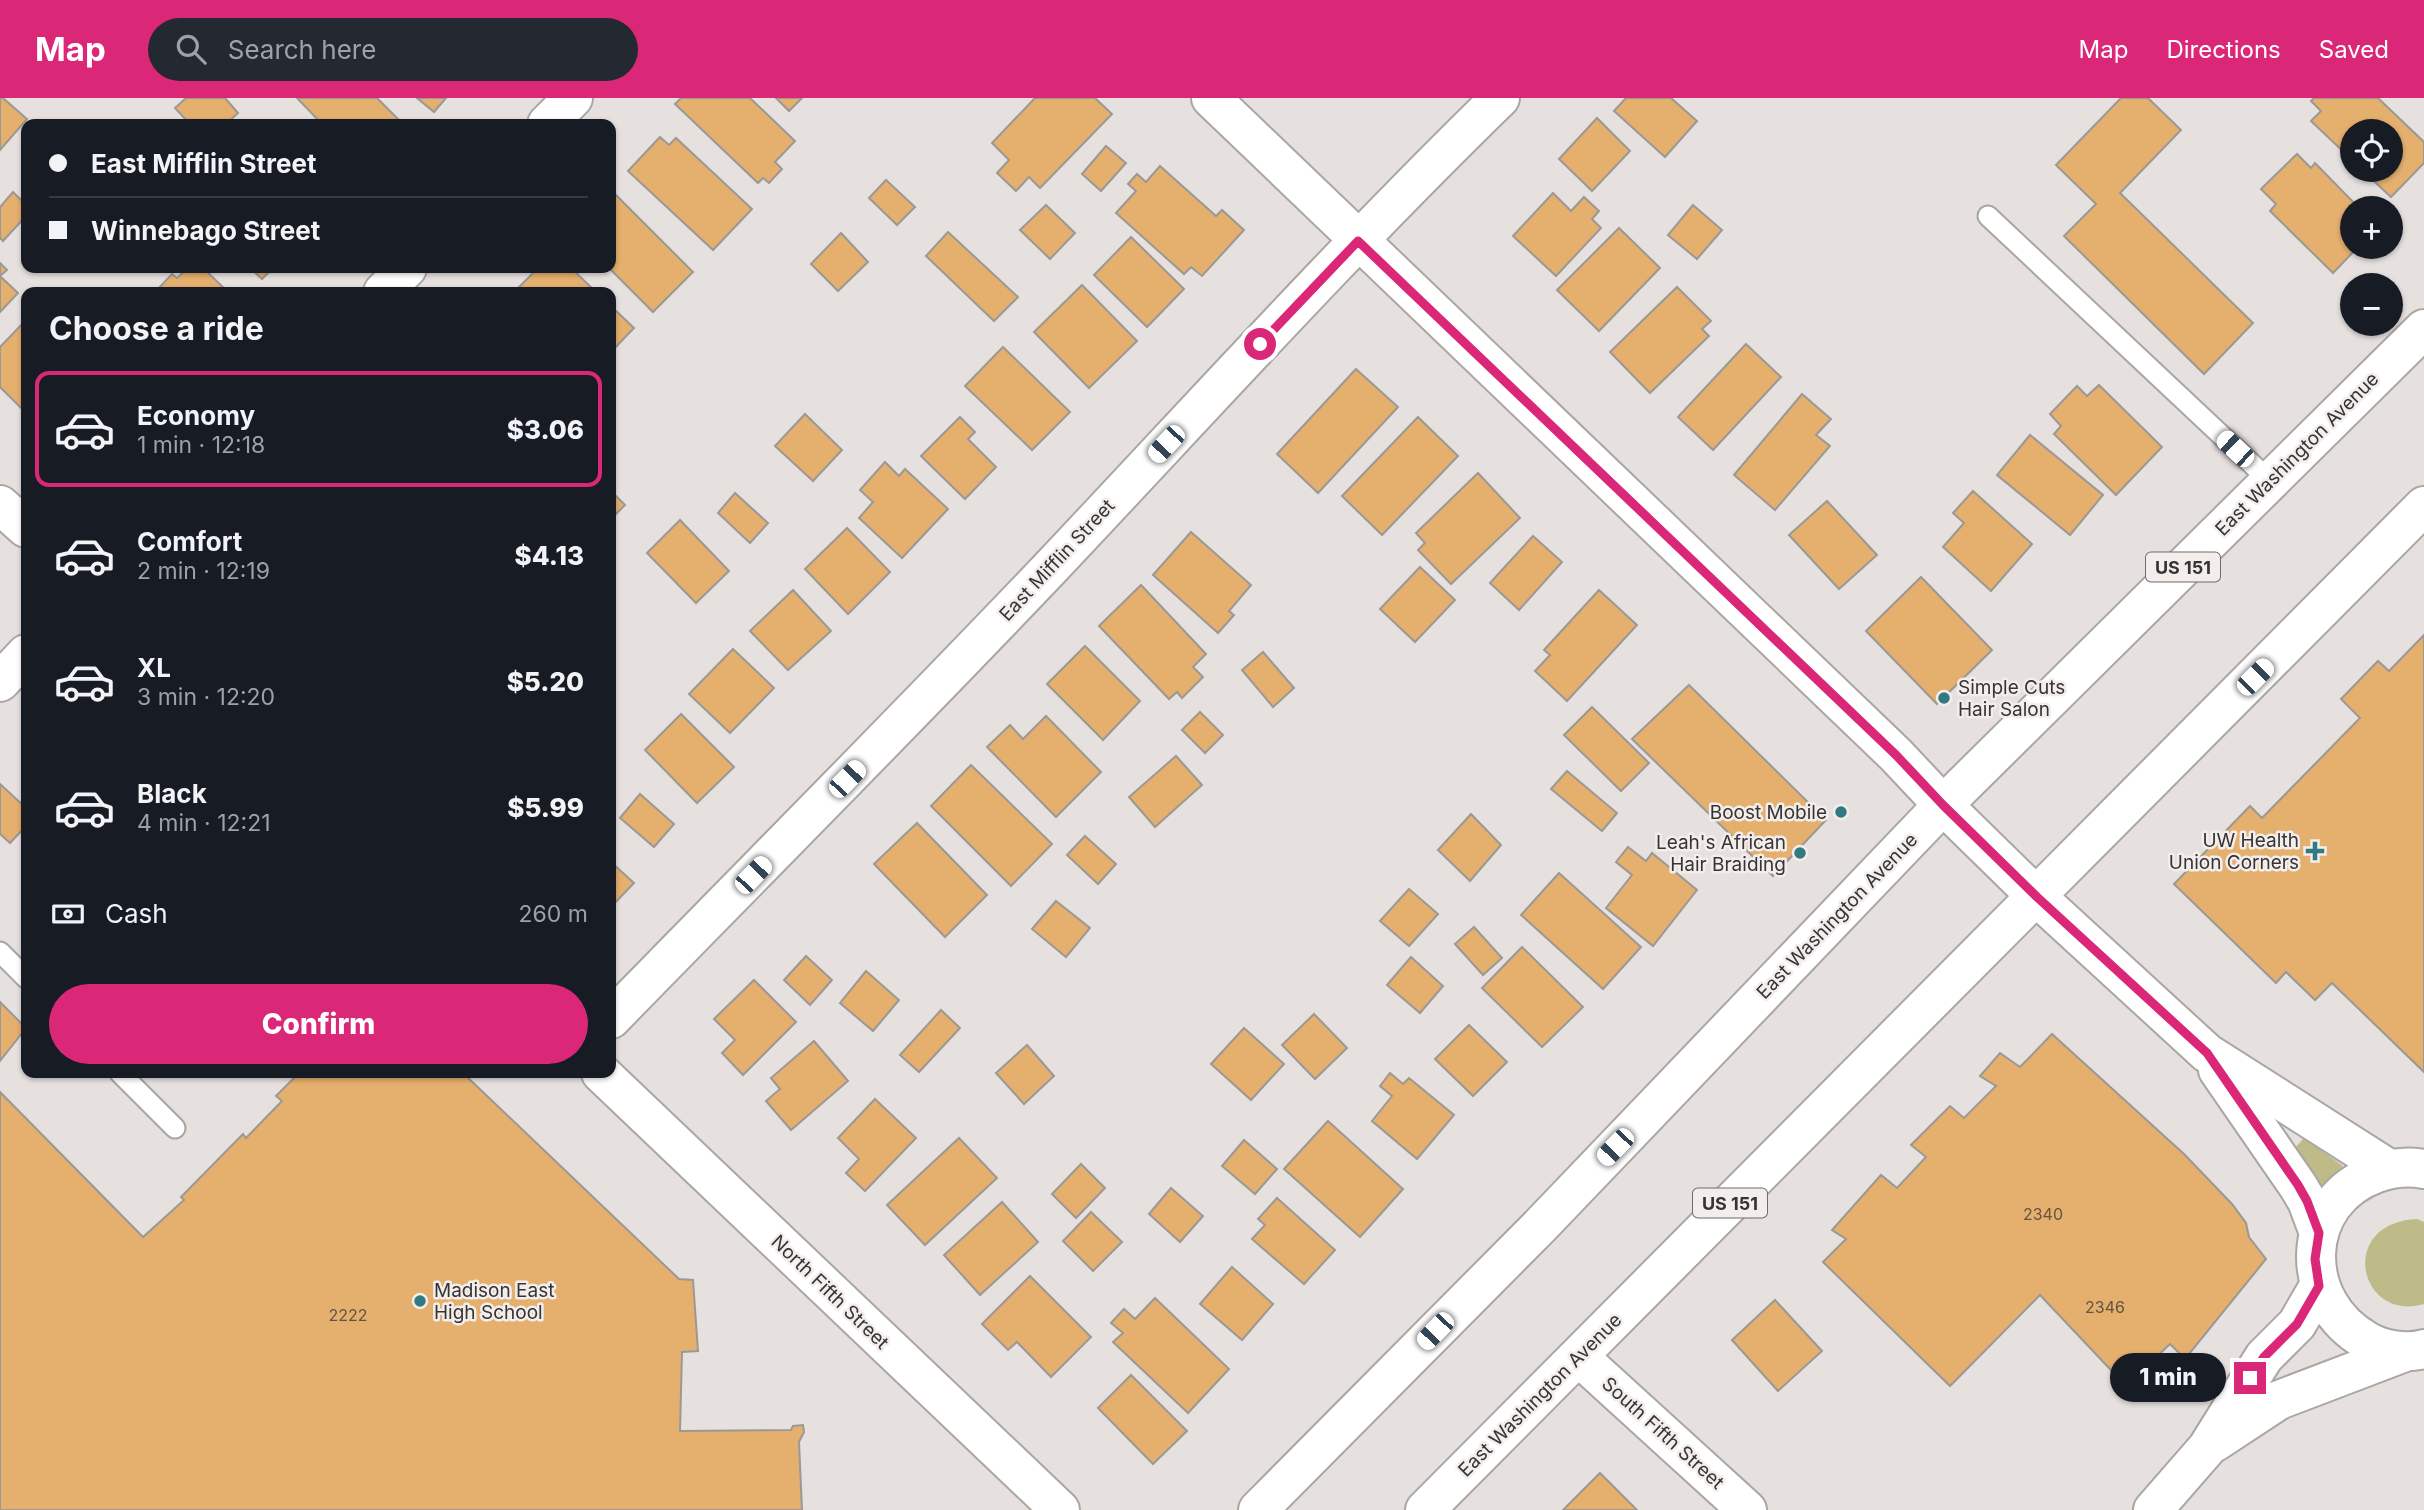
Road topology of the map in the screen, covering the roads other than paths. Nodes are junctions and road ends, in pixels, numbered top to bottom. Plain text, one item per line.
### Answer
1 (573, 98) edge
2 (1211, 98) edge
3 (1500, 98) edge
4 (552, 119) edge
5 (1988, 216) dead end
6 (1358, 241) junction
7 (402, 273) edge
8 (388, 287) edge
9 (2424, 329) edge
10 (2270, 481) junction
11 (0, 505) edge
12 (2424, 506) edge
13 (21, 524) edge
14 (21, 659) edge
15 (0, 682) edge
16 (1943, 805) junction
17 (2037, 897) junction
18 (0, 952) edge
19 (21, 973) edge
20 (616, 1014) edge
21 (2207, 1053) junction
22 (125, 1078) edge
23 (606, 1078) edge
24 (175, 1128) dead end
25 (2406, 1169) edge
26 (2319, 1233) junction
27 (2319, 1286) junction
28 (2418, 1351) edge
29 (1578, 1357) junction
30 (2207, 1447) junction
31 (1060, 1510) edge
32 (1258, 1510) edge
33 (1425, 1510) edge
34 (1747, 1510) edge
35 (2153, 1510) edge

1 - 4 street
2 - 6 street
3 - 6 street, East Mifflin Street
5 - 10 lane
6 - 16 street
6 - 20 street, East Mifflin Street
7 - 8 street
9 - 10 street, East Washington Avenue / US 151
10 - 16 street, East Washington Avenue / US 151
11 - 13 street
12 - 17 street, East Washington Avenue / US 151
14 - 15 street
16 - 17 street
16 - 32 street, East Washington Avenue / US 151
17 - 21 street
17 - 29 street, East Washington Avenue / US 151
18 - 19 lane
21 - 25 street
21 - 26 street
22 - 24 lane
23 - 31 street, North Fifth Street
25 - 26 street
26 - 27 street
27 - 28 street
27 - 30 street
28 - 30 street
29 - 33 street, East Washington Avenue / US 151
29 - 34 street, South Fifth Street
30 - 35 street

